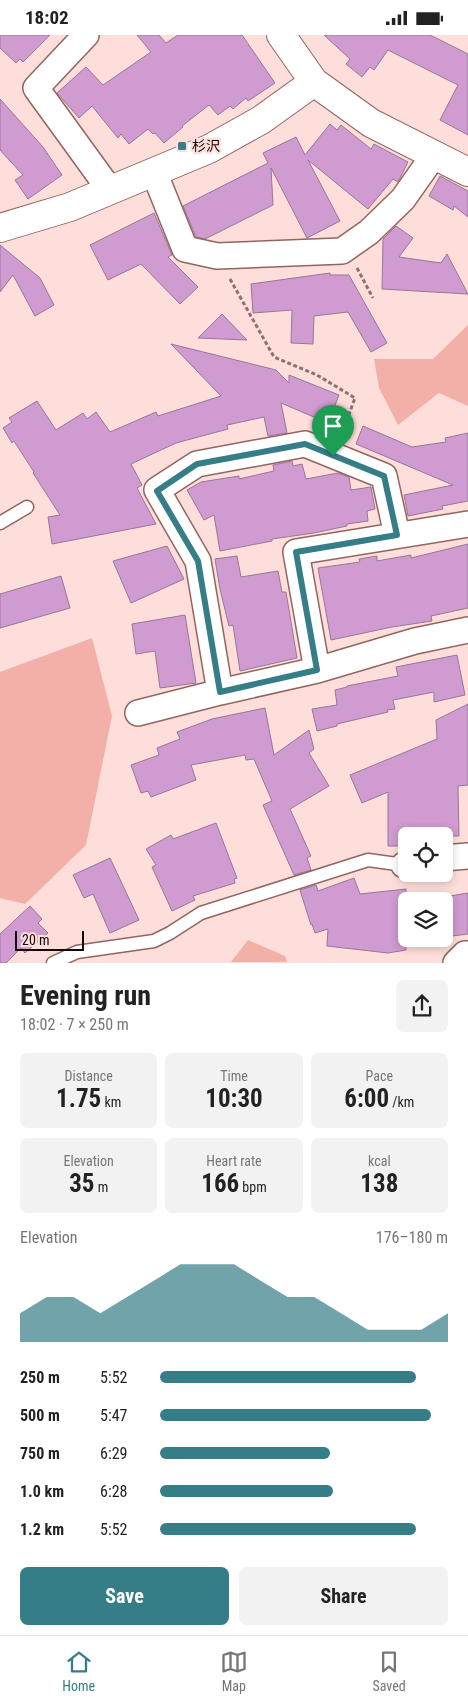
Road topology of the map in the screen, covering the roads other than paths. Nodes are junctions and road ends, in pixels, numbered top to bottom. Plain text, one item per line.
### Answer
1 (86, 35) edge
2 (281, 35) edge
3 (314, 82) junction
4 (434, 155) junction
5 (154, 172) junction
6 (468, 172) edge
7 (110, 190) junction
8 (0, 228) edge
9 (28, 507) dead end
10 (0, 523) edge
11 (468, 524) edge
12 (397, 535) junction
13 (468, 631) edge
14 (317, 670) junction
15 (220, 692) junction
16 (138, 713) dead end
17 (468, 856) edge
18 (453, 858) edge
19 (398, 864) edge
20 (468, 953) edge
21 (53, 963) edge
22 (456, 963) edge

1 - 7 street
2 - 3 street
3 - 4 street
3 - 5 street
4 - 5 street
4 - 6 street
5 - 7 street
7 - 8 street
9 - 10 lane
11 - 12 street
12 - 14 street
12 - 15 street
13 - 14 street
14 - 15 street
15 - 16 street
17 - 18 street
19 - 21 lane
20 - 22 street

